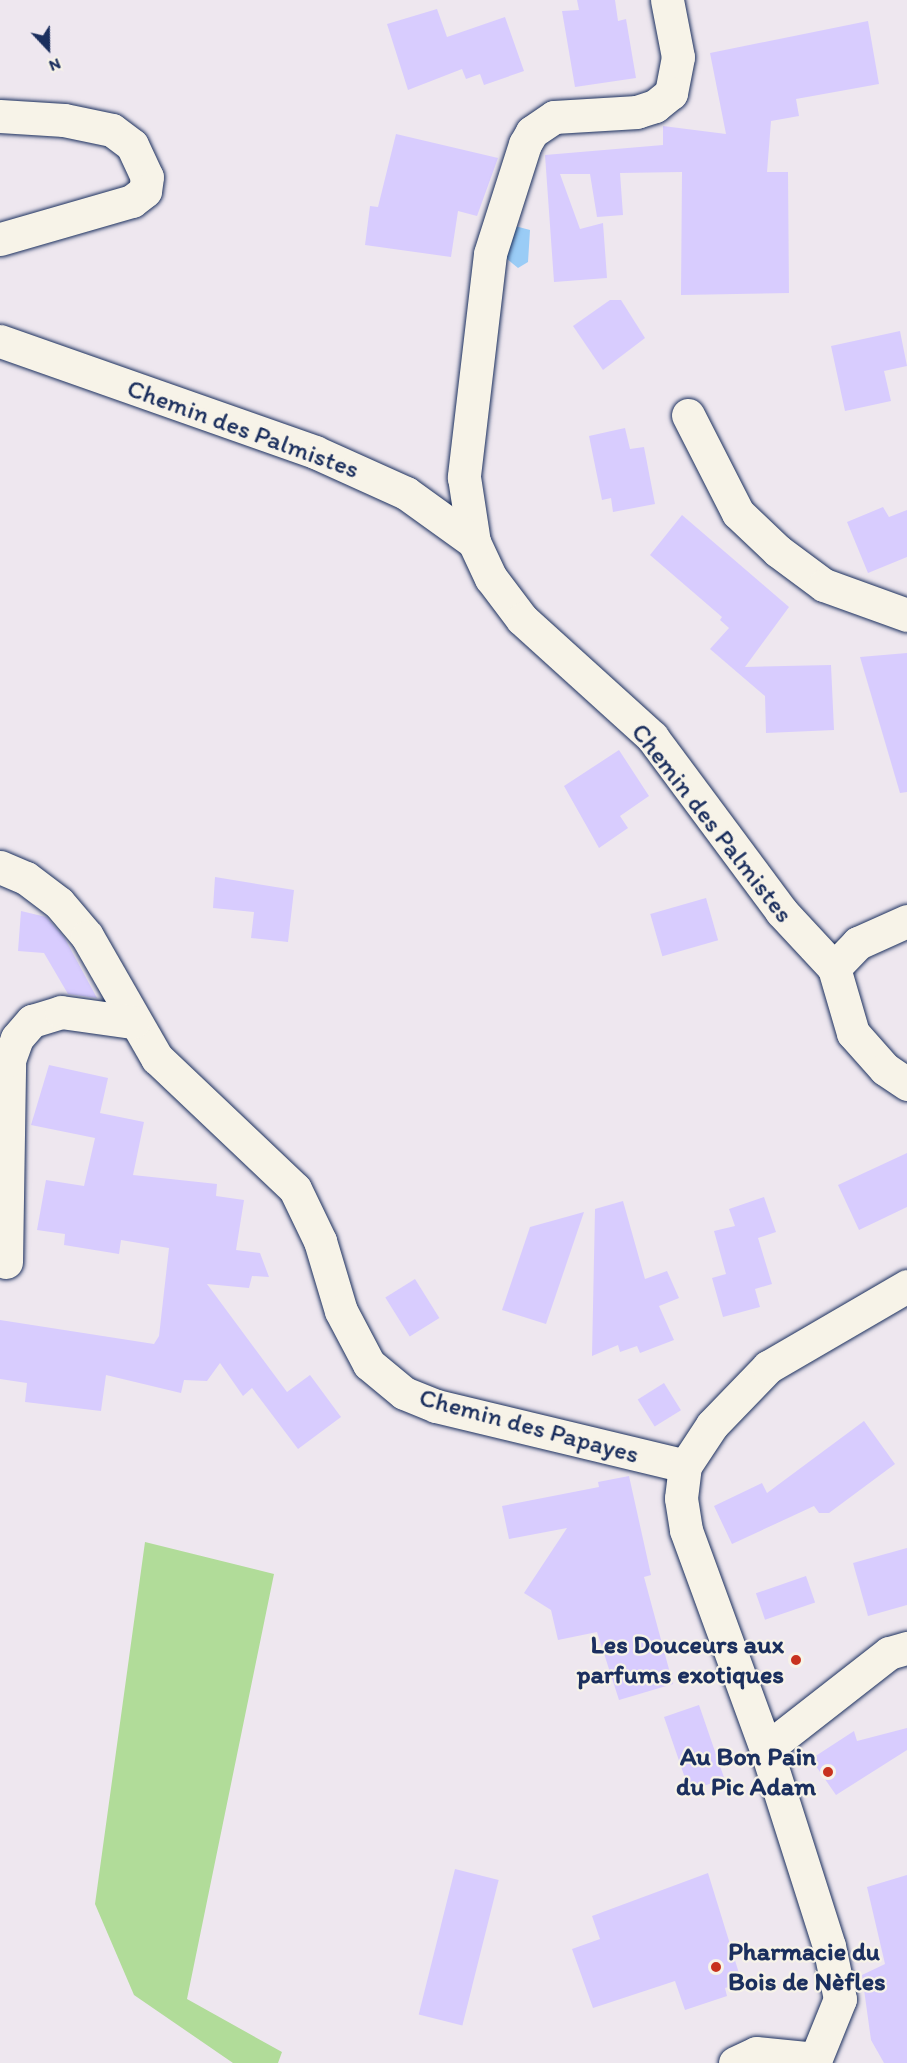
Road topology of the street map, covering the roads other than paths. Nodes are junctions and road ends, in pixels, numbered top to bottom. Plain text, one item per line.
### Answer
1 (667, 0) edge
2 (0, 116) edge
3 (0, 239) edge
4 (0, 341) edge
5 (688, 415) dead end
6 (474, 542) junction
7 (907, 615) edge
8 (0, 867) edge
9 (907, 921) edge
10 (834, 968) junction
11 (133, 1022) junction
12 (907, 1084) edge
13 (6, 1262) dead end
14 (907, 1286) edge
15 (686, 1466) junction
16 (907, 1648) edge
17 (766, 1749) junction
18 (815, 2061) edge
19 (735, 2063) edge

1 - 6 street, Chemin des Palmistes
2 - 3 street
4 - 6 street, Chemin des Palmistes
5 - 7 street
6 - 10 street, Chemin des Palmistes
8 - 11 street, Chemin des Papayes
9 - 10 street
10 - 12 street
11 - 13 street
11 - 15 street, Chemin des Papayes
14 - 15 street
15 - 17 street
16 - 17 street
17 - 18 street
18 - 19 street

